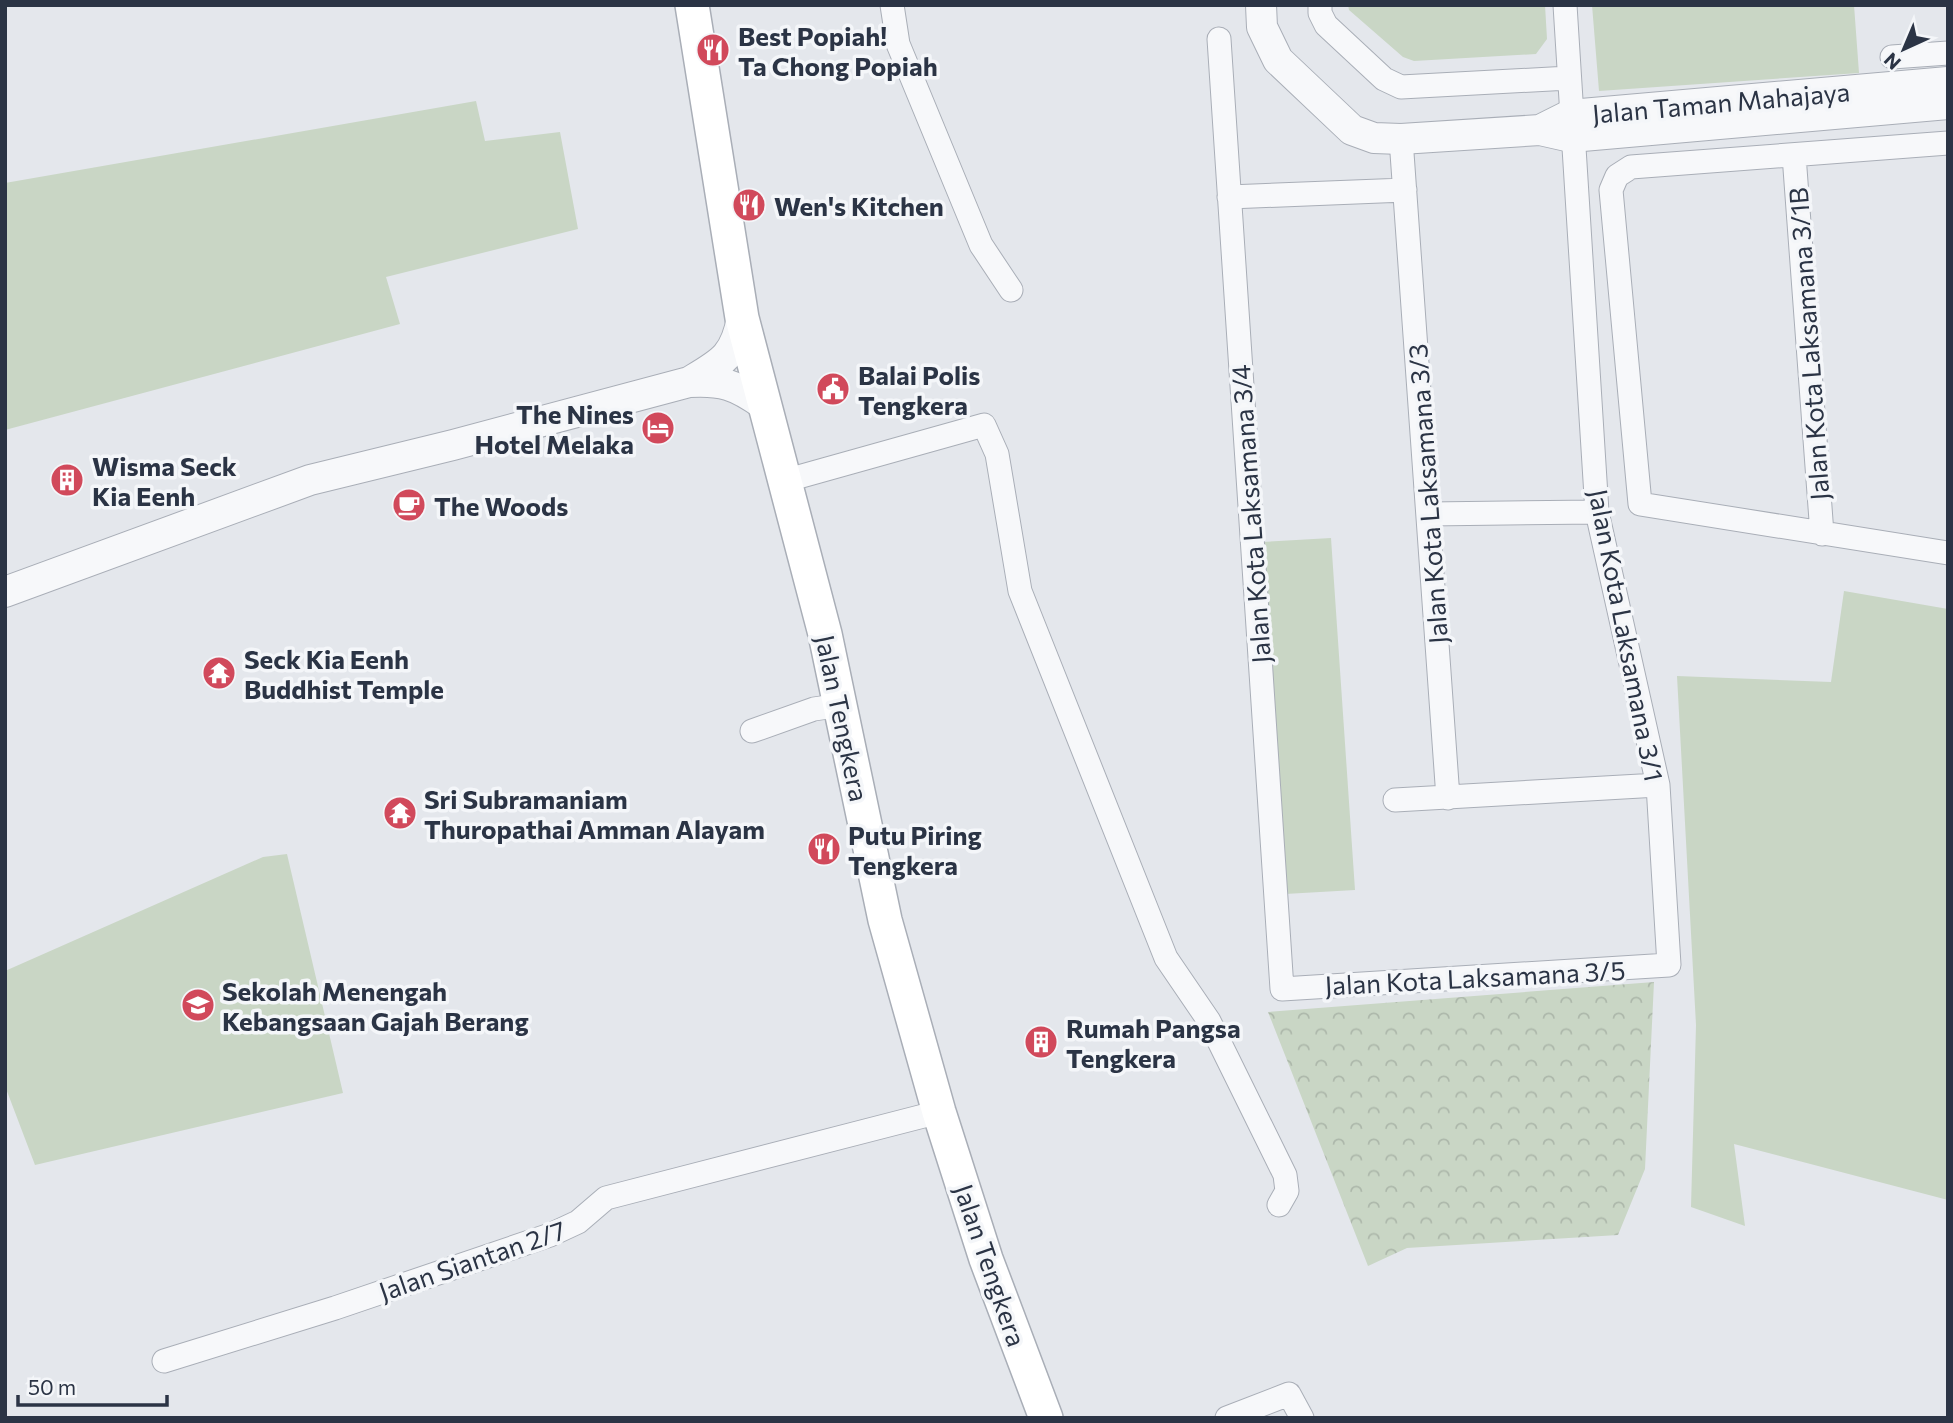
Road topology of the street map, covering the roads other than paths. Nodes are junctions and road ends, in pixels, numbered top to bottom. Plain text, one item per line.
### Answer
1 (692, 5) edge
2 (892, 5) edge
3 (1261, 5) edge
4 (1564, 5) edge
5 (1320, 9) edge
6 (1219, 39) dead end
7 (1948, 53) edge
8 (1892, 57) dead end
9 (1569, 78) junction
10 (1948, 82) edge
11 (1948, 104) edge
12 (1571, 126) junction
13 (1401, 139) junction
14 (1948, 143) edge
15 (1794, 155) junction
16 (1405, 190) junction
17 (1229, 197) junction
18 (1011, 290) dead end
19 (742, 318) junction
20 (689, 382) junction
21 (763, 404) junction
22 (784, 481) junction
23 (1597, 512) junction
24 (1429, 514) junction
25 (1822, 534) junction
26 (1948, 553) edge
27 (5, 592) edge
28 (842, 705) junction
29 (752, 731) dead end
30 (1658, 785) junction
31 (1448, 798) junction
32 (1395, 800) dead end
33 (1670, 965) joint
34 (1282, 989) joint
35 (939, 1112) junction
36 (1279, 1205) dead end
37 (164, 1361) dead end
38 (1046, 1418) edge
39 (1227, 1418) edge
40 (1302, 1418) edge

1 - 19 main road, Jalan Tengkera
2 - 18 street
3 - 13 street, Jalan Taman Mahajaya
4 - 9 street, Jalan Kota Laksamana 3/1
5 - 9 street
6 - 17 street, Jalan Kota Laksamana 3/4
7 - 8 street
9 - 12 street, Jalan Kota Laksamana 3/1
10 - 12 street, Jalan Taman Mahajaya
11 - 12 street, Jalan Taman Mahajaya
12 - 13 street, Jalan Taman Mahajaya
12 - 23 street, Jalan Kota Laksamana 3/1
13 - 16 street, Jalan Kota Laksamana 3/3
14 - 15 street
15 - 25 street, Jalan Kota Laksamana 3/1B
15 - 25 street
16 - 17 street
16 - 24 street, Jalan Kota Laksamana 3/3
17 - 34 street, Jalan Kota Laksamana 3/4
19 - 20 street
19 - 21 main road, Jalan Tengkera
20 - 21 street
20 - 27 street
21 - 22 main road, Jalan Tengkera
22 - 28 main road, Jalan Tengkera
22 - 36 street
23 - 24 street
23 - 30 street, Jalan Kota Laksamana 3/1
24 - 31 street, Jalan Kota Laksamana 3/3
25 - 26 street
28 - 29 street
28 - 35 main road, Jalan Tengkera
30 - 31 street
30 - 33 street, Jalan Kota Laksamana 3/1
31 - 32 street
33 - 34 street, Jalan Kota Laksamana 3/5
35 - 37 street, Jalan Siantan 2/7
35 - 38 main road, Jalan Tengkera
39 - 40 street

